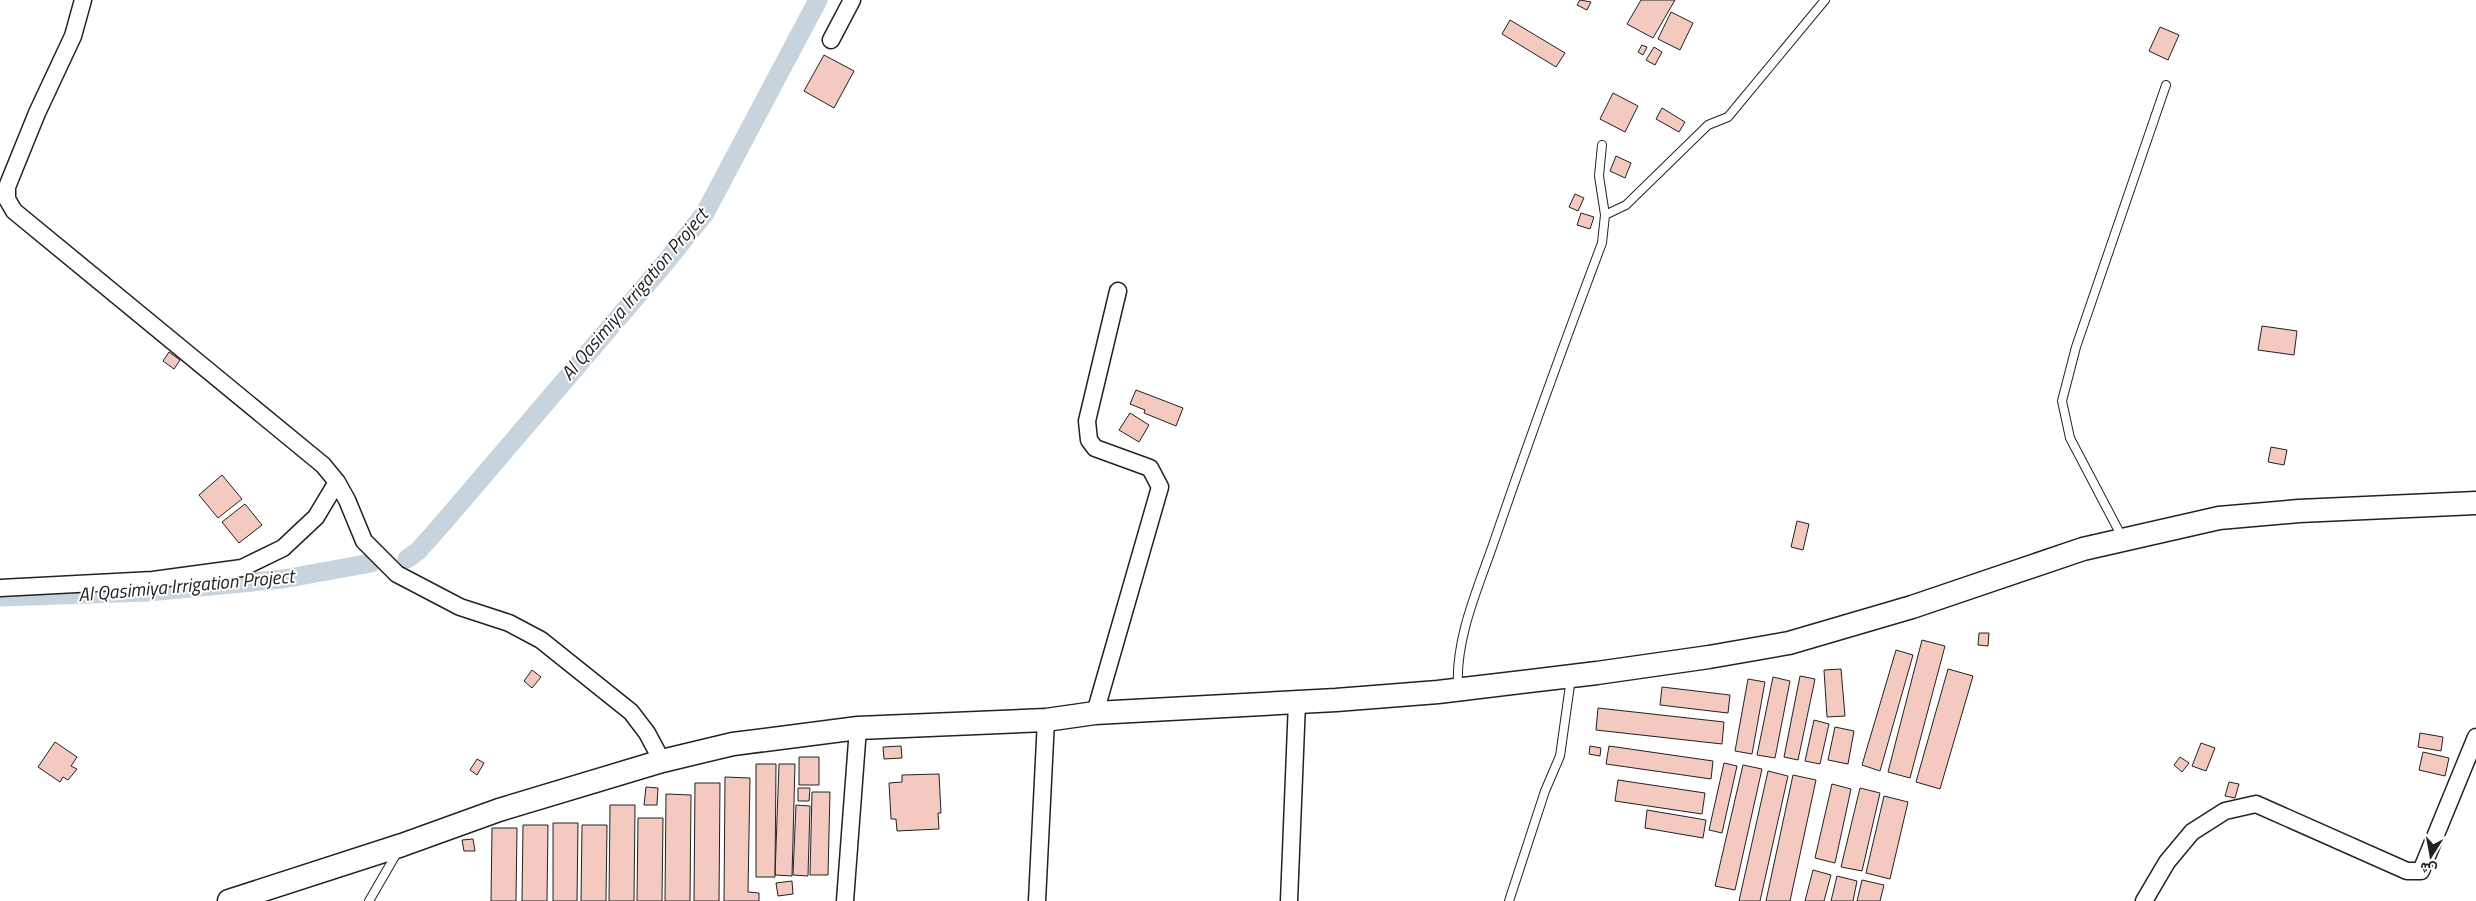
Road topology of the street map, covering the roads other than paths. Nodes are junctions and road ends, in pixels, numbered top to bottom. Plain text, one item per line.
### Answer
1 (83, 0) edge
2 (852, 0) edge
3 (1825, 0) edge
4 (831, 40) dead end
5 (2166, 85) dead end
6 (1602, 145) dead end
7 (4, 200) edge
8 (1605, 215) junction
9 (1118, 291) dead end
10 (337, 482) junction
11 (2476, 503) edge
12 (2122, 539) junction
13 (0, 588) edge
14 (1572, 676) junction
15 (1458, 690) junction
16 (1297, 702) junction
17 (1095, 713) junction
18 (1046, 720) junction
19 (858, 728) junction
20 (2476, 737) edge
21 (662, 761) junction
22 (402, 845) junction
23 (229, 901) edge
24 (369, 901) edge
25 (845, 901) edge
26 (1037, 901) edge
27 (1289, 901) edge
28 (1509, 901) edge
29 (2144, 901) edge

1 - 7 street
2 - 4 street
3 - 8 lane
5 - 12 lane
6 - 8 lane
7 - 10 street
8 - 15 lane
9 - 17 street
10 - 13 street
10 - 21 street
11 - 12 main road
12 - 14 main road
14 - 15 main road
14 - 28 lane
15 - 16 main road
16 - 17 main road
16 - 27 street
17 - 18 main road
18 - 19 main road
18 - 26 street
19 - 21 main road
19 - 25 street
20 - 29 street
21 - 22 main road
22 - 23 main road
22 - 24 lane

